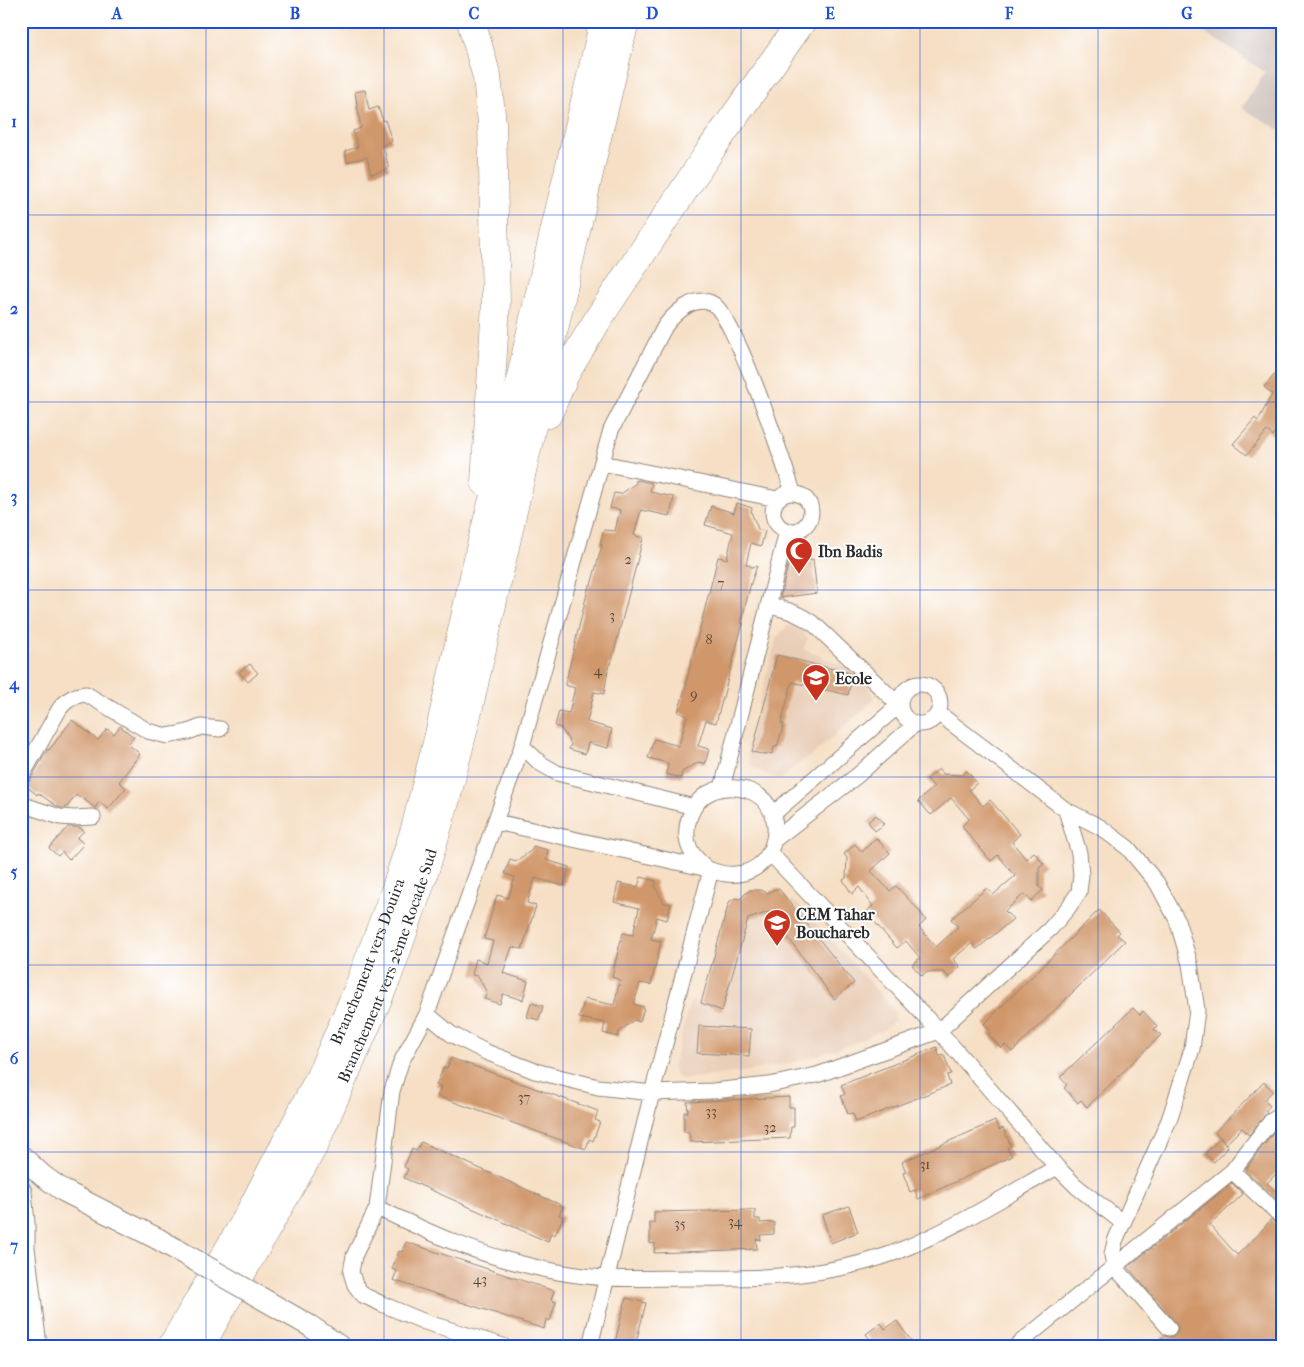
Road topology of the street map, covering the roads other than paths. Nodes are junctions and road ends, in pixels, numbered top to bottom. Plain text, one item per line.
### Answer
1 (471, 21) edge
2 (604, 21) edge
3 (626, 21) edge
4 (802, 21) edge
5 (602, 463) junction
6 (793, 492) junction
7 (777, 499) junction
8 (788, 531) junction
9 (491, 552) junction
10 (768, 606) junction
11 (899, 705) junction
12 (938, 713) junction
13 (915, 724) junction
14 (220, 729) dead end
15 (522, 746) junction
16 (21, 777) edge
17 (722, 788) junction
18 (21, 804) edge
19 (694, 807) junction
20 (1066, 810) junction
21 (772, 815) junction
22 (93, 817) dead end
23 (496, 822) junction
24 (772, 846) junction
25 (709, 870) junction
26 (427, 1014) junction
27 (939, 1031) junction
28 (652, 1093) junction
29 (1283, 1114) edge
30 (21, 1156) edge
31 (1057, 1167) junction
32 (1232, 1171) junction
33 (21, 1192) edge
34 (377, 1208) junction
35 (1283, 1218) edge
36 (1123, 1223) junction
37 (1114, 1266) junction
38 (606, 1278) junction
39 (1169, 1328) dead end
40 (36, 1346) edge
41 (172, 1346) edge
42 (200, 1346) edge
43 (339, 1346) edge
44 (503, 1346) edge
45 (590, 1346) edge
46 (1016, 1346) edge

1 - 9 highway
2 - 9 highway
3 - 9 highway
4 - 9 highway
5 - 6 street
5 - 7 street
5 - 15 street
6 - 7 street
6 - 8 street
7 - 8 street
8 - 10 street
9 - 41 highway, Branchement vers Douira
9 - 42 highway, Branchement vers 2ème Rocade Sud
10 - 11 street
10 - 17 street
11 - 12 street
11 - 13 street
11 - 21 street
12 - 13 street
12 - 20 street
13 - 24 street
14 - 16 street
15 - 19 street
15 - 23 street
17 - 19 street
17 - 21 street
18 - 22 street
19 - 25 street
20 - 27 street
20 - 36 street
21 - 24 street
23 - 25 street
23 - 26 street
24 - 25 street
24 - 27 street
25 - 28 street
26 - 28 street
26 - 34 street
27 - 28 street
27 - 31 street
28 - 38 street
29 - 32 street
30 - 43 main road, bridge
31 - 36 street
31 - 38 street
32 - 35 street
32 - 37 street
33 - 40 main road
34 - 38 street
34 - 44 street
36 - 37 street
37 - 39 street
37 - 46 street
38 - 45 street

